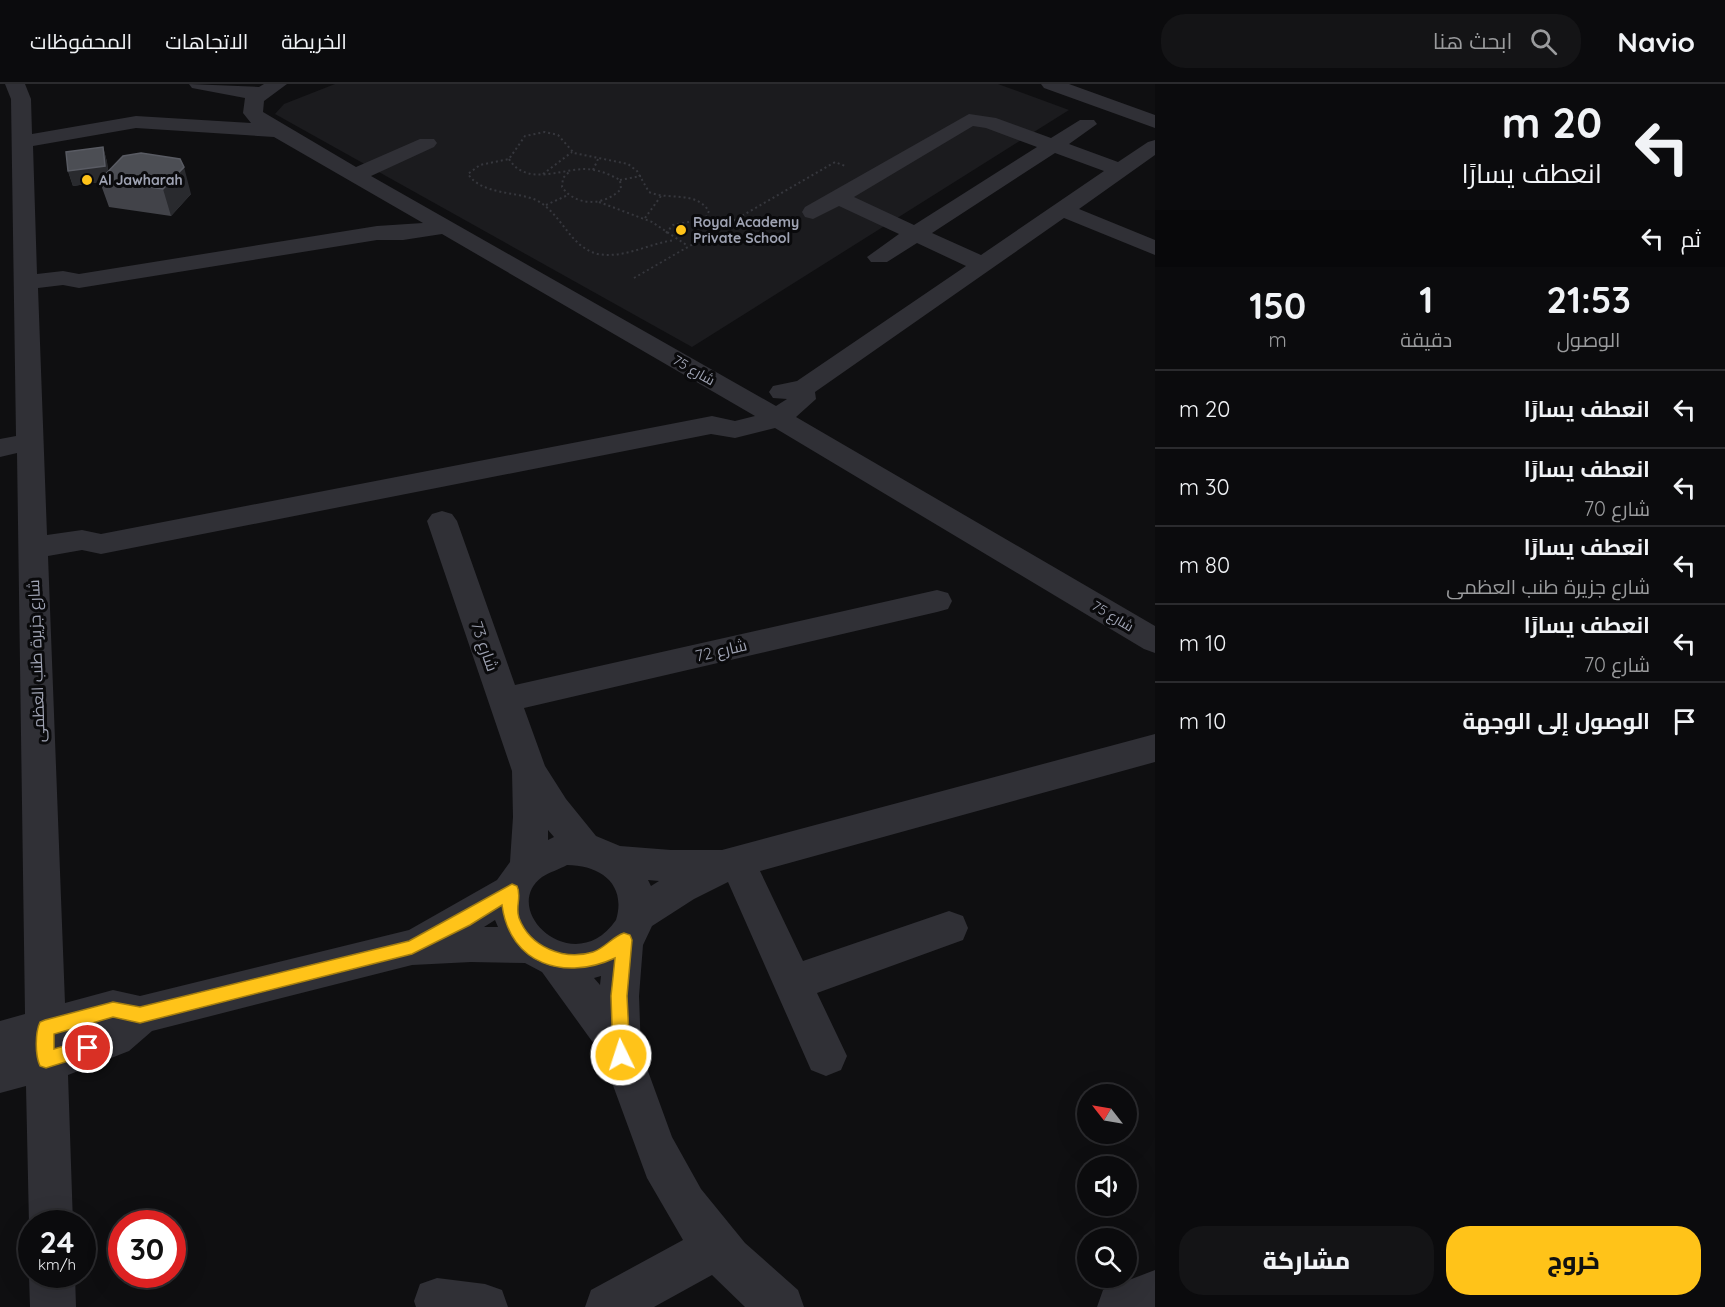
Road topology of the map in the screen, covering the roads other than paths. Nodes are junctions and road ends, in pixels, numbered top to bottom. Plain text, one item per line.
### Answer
1 (199, 84) edge
2 (1051, 84) edge
3 (269, 88) edge
4 (16, 107) edge
5 (1155, 122) edge
6 (1087, 124) dead end
7 (279, 131) junction
8 (427, 143) dead end
9 (1054, 146) junction
10 (1155, 146) edge
11 (1120, 170) junction
12 (355, 175) junction
13 (837, 197) junction
14 (1063, 210) junction
15 (813, 212) dead end
16 (436, 221) junction
17 (916, 234) junction
18 (1155, 248) edge
19 (879, 257) dead end
20 (983, 265) junction
21 (25, 289) junction
22 (767, 412) junction
23 (15, 438) edge
24 (428, 482) junction
25 (33, 557) junction
26 (937, 601) dead end
27 (1155, 641) edge
28 (504, 700) junction
29 (1155, 748) edge
30 (529, 771) junction
31 (599, 855) junction
32 (732, 862) junction
33 (520, 878) junction
34 (631, 928) junction
35 (949, 928) dead end
36 (412, 947) junction
37 (543, 953) junction
38 (793, 982) junction
39 (0, 1041) edge
40 (46, 1044) junction
41 (621, 1055) junction
42 (826, 1056) dead end
43 (0, 1073) edge
44 (51, 1210) edge
45 (717, 1247) junction
46 (52, 1288) edge
47 (1155, 1293) edge
48 (437, 1301) dead end
49 (53, 1307) edge
50 (485, 1307) edge
51 (608, 1307) edge
52 (781, 1307) edge
53 (1120, 1307) edge

1 - 3 street
2 - 5 street
3 - 7 street, شارع 75
4 - 7 street
4 - 21 street, شارع جزيرة طنب العظمى
6 - 9 street
7 - 12 street, شارع 75
8 - 12 street
9 - 11 street
9 - 13 street
9 - 17 street
10 - 11 street
11 - 14 street
12 - 16 street, شارع 75
13 - 15 street
13 - 17 street
14 - 18 street
14 - 20 street
16 - 21 street
16 - 22 street, شارع 75
17 - 19 street
17 - 20 street
20 - 22 street
21 - 23 street, شارع جزيرة طنب العظمى
22 - 24 street
22 - 27 street, شارع 75
23 - 25 street, شارع جزيرة طنب العظمى
24 - 25 street
24 - 28 street, شارع 73
25 - 40 street, شارع جزيرة طنب العظمى
26 - 28 street, شارع 72
28 - 30 street, شارع 73
29 - 32 street
30 - 31 street, شارع 73
30 - 33 street, شارع 73
31 - 32 street
31 - 33 street
31 - 34 street
32 - 34 street
32 - 38 street
33 - 36 street
33 - 37 street
34 - 37 street
34 - 41 street
35 - 38 street
36 - 37 street
36 - 40 street
37 - 41 street
38 - 42 street
39 - 40 street
40 - 43 street
40 - 44 street, شارع جزيرة طنب العظمى
41 - 45 street
45 - 51 street
45 - 52 street
46 - 49 street
47 - 53 street
48 - 50 street

